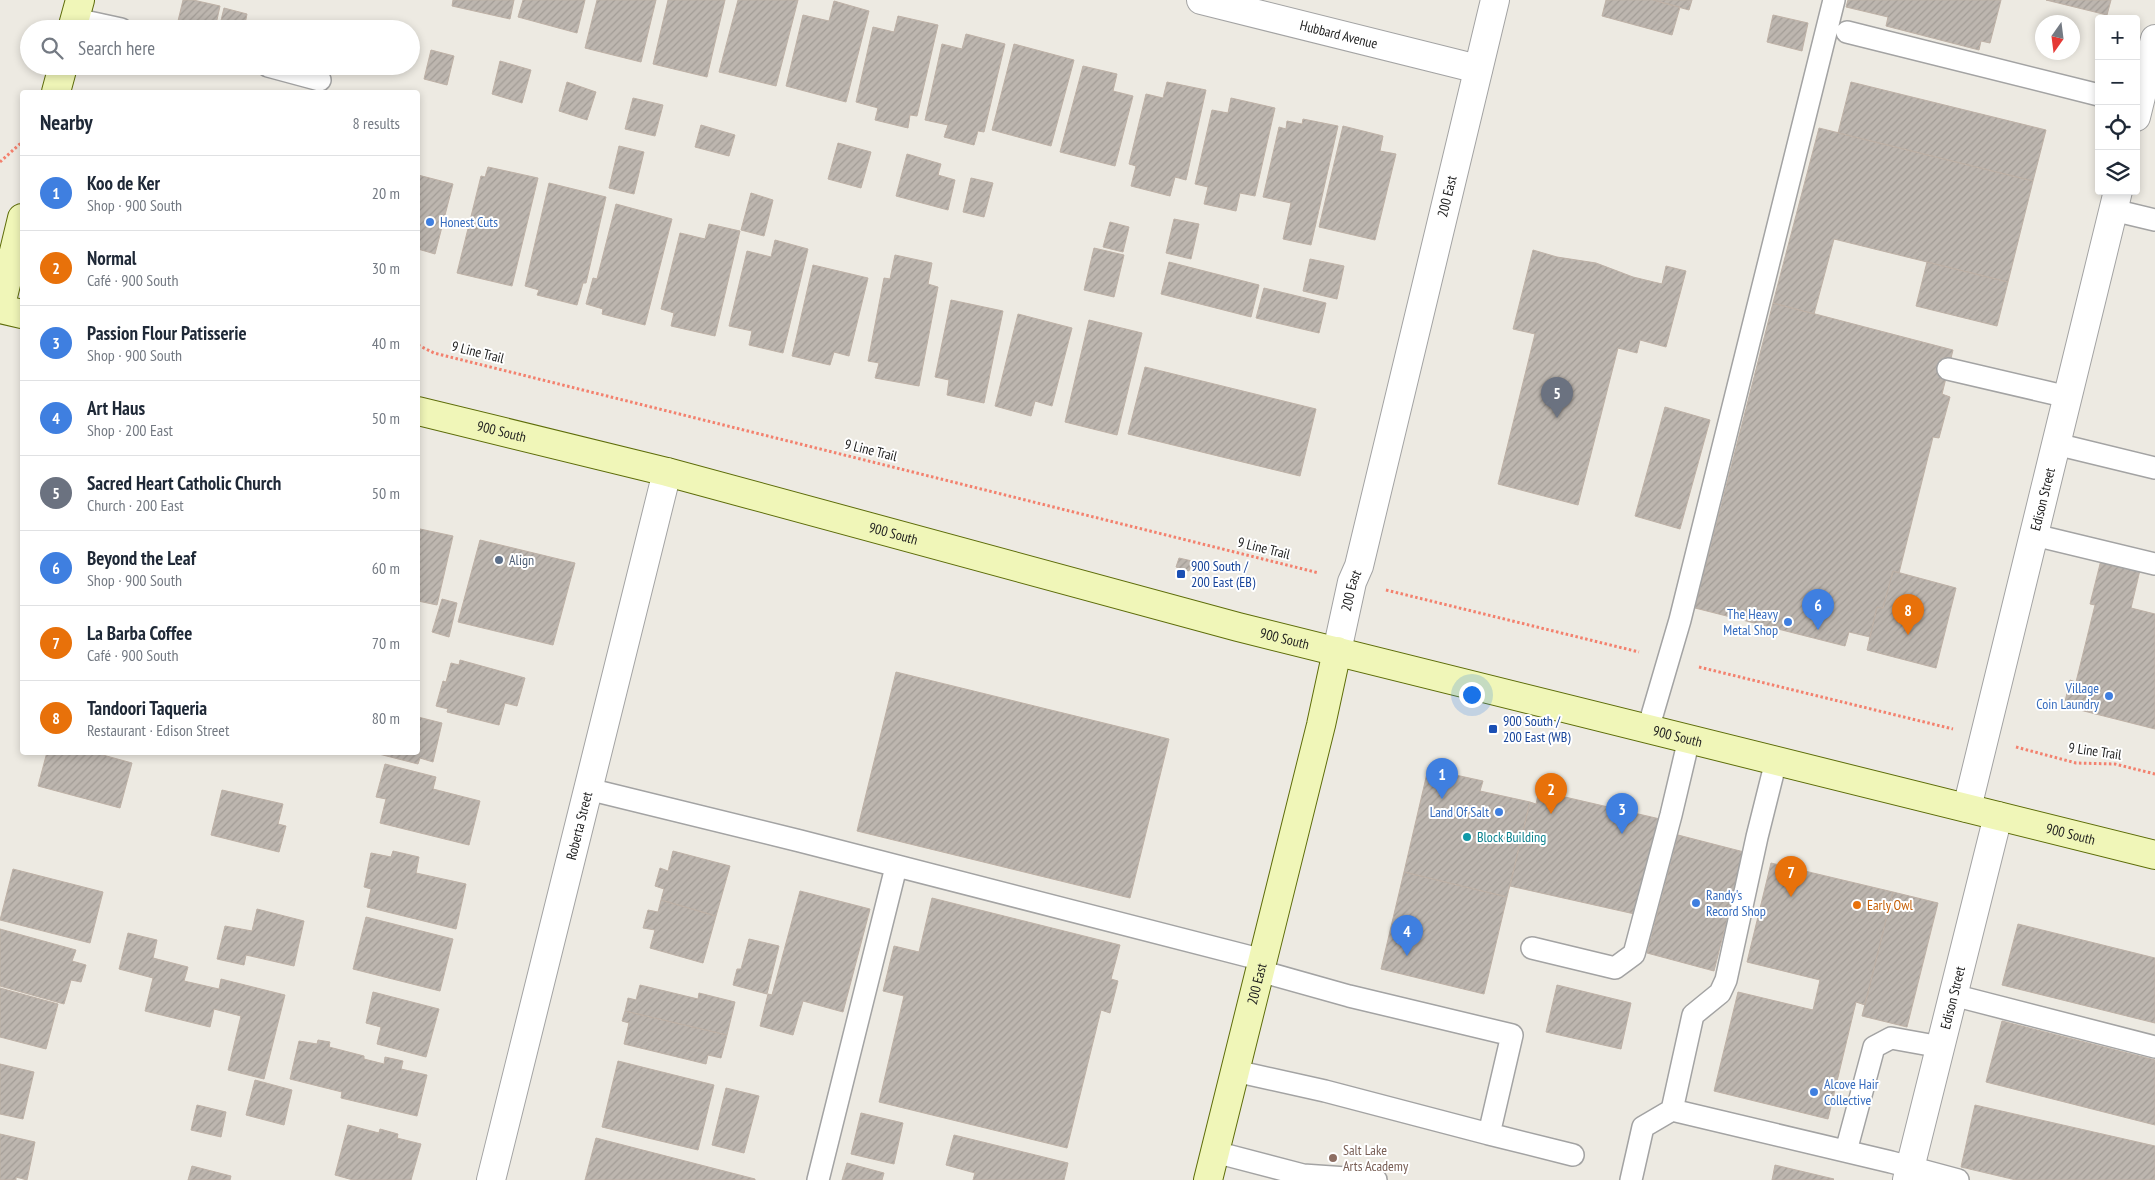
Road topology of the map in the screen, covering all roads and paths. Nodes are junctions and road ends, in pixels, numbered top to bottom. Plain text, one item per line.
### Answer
1 (1201, 0) edge
2 (1495, 0) edge
3 (1834, 0) edge
4 (76, 16) edge
5 (90, 20) edge
6 (1847, 32) dead end
7 (2154, 44) edge
8 (1478, 69) junction
9 (61, 75) edge
10 (301, 75) edge
11 (320, 80) dead end
12 (57, 90) edge
13 (2095, 94) edge
14 (2142, 109) edge
15 (20, 144) edge
16 (0, 162) edge
17 (2116, 201) edge
18 (2155, 220) edge
19 (20, 226) edge
20 (0, 309) edge
21 (20, 314) edge
22 (420, 346) edge
23 (1948, 369) dead end
24 (2068, 397) junction
25 (420, 411) edge
26 (2056, 444) junction
27 (2155, 468) edge
28 (667, 472) junction
29 (2034, 536) junction
30 (2155, 564) edge
31 (1321, 574) dead end
32 (1392, 592) dead end
33 (1446, 605) dead end
34 (1337, 651) junction
35 (1898, 716) dead end
36 (1945, 727) dead end
37 (1648, 729) junction
38 (1689, 739) junction
39 (2031, 751) dead end
40 (1776, 761) junction
41 (2155, 774) edge
42 (588, 789) junction
43 (1967, 808) junction
44 (1998, 816) junction
45 (2155, 855) edge
46 (896, 866) junction
47 (1532, 948) dead end
48 (1261, 966) junction
49 (1953, 995) junction
50 (1940, 1047) junction
51 (2155, 1047) edge
52 (1235, 1071) junction
53 (1672, 1110) junction
54 (1489, 1134) junction
55 (1846, 1151) junction
56 (1215, 1152) junction
57 (1573, 1155) dead end
58 (1909, 1174) edge
59 (491, 1180) edge
60 (818, 1180) edge
61 (1208, 1180) edge
62 (1376, 1180) edge
63 (1631, 1180) edge
64 (1958, 1180) edge

1 - 8 street, Hubbard Avenue
2 - 8 street, 200 East
3 - 37 lane
4 - 5 lane
6 - 13 lane
7 - 14 street
8 - 34 street, 200 East
9 - 12 street
10 - 11 lane
15 - 16 path
17 - 18 lane
17 - 24 street, Edison Street
19 - 20 street
20 - 21 street
22 - 31 path, 9 Line Trail
23 - 24 lane
24 - 26 street, Edison Street
25 - 28 street, 900 South
26 - 27 lane
26 - 29 street, Edison Street
28 - 34 street, 900 South
28 - 42 street, Roberta Street
29 - 30 lane
29 - 43 street, Edison Street
32 - 33 path
34 - 37 street, 900 South
34 - 48 street, 200 East
35 - 36 path
37 - 38 street, 900 South
38 - 40 street, 900 South
38 - 47 lane
39 - 41 path, 9 Line Trail
40 - 43 street, 900 South
40 - 53 lane
42 - 46 lane
42 - 59 street, Roberta Street
43 - 44 street, 900 South
44 - 45 street, 900 South
44 - 49 street, Edison Street
46 - 48 lane
46 - 60 lane
48 - 52 street, 200 East
48 - 54 lane
49 - 50 street, Edison Street
49 - 51 lane
50 - 55 lane
50 - 58 street, Edison Street
52 - 54 lane
52 - 56 street, 200 East
53 - 55 lane
53 - 63 lane
54 - 57 lane
55 - 58 lane
56 - 61 street, 200 East
56 - 62 lane
58 - 64 lane

